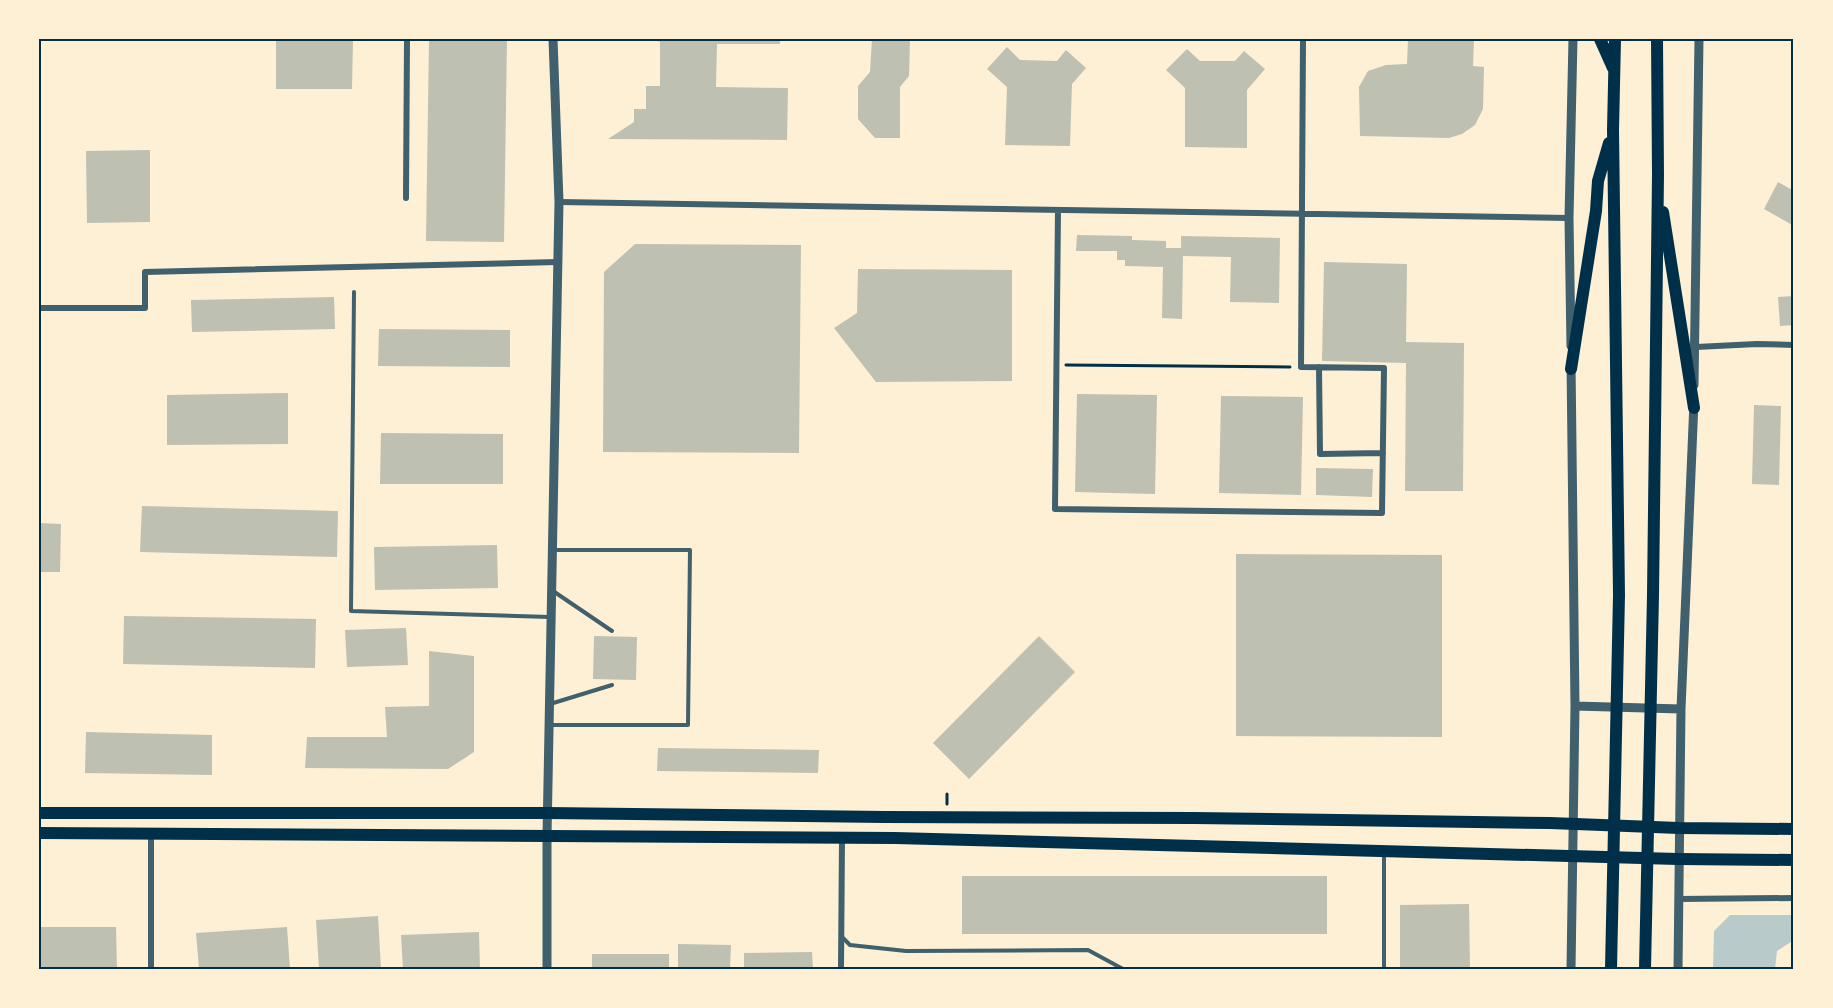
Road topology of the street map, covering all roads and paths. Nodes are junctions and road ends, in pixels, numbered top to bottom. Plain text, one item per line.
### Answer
1 (407, 39) edge
2 (554, 39) edge
3 (1303, 39) edge
4 (1573, 39) edge
5 (1600, 39) edge
6 (1615, 39) edge
7 (1657, 39) edge
8 (1665, 39) edge
9 (1699, 39) edge
10 (1656, 67) junction
11 (1614, 71) junction
12 (1613, 130) junction
13 (1658, 176) junction
14 (406, 198) dead end
15 (559, 202) junction
16 (1058, 210) junction
17 (1302, 214) junction
18 (1569, 218) junction
19 (558, 262) junction
20 (354, 292) dead end
21 (39, 308) edge
22 (1794, 345) edge
23 (1696, 347) junction
24 (1057, 365) junction
25 (1301, 367) junction
26 (1319, 367) junction
27 (1571, 369) junction
28 (1694, 408) junction
29 (1383, 453) junction
30 (552, 550) junction
31 (551, 590) junction
32 (551, 617) junction
33 (612, 631) dead end
34 (612, 685) dead end
35 (549, 705) junction
36 (1575, 706) junction
37 (1681, 709) junction
38 (549, 725) junction
39 (39, 813) edge
40 (547, 813) junction
41 (1573, 824) junction
42 (1679, 828) junction
43 (1794, 829) edge
44 (39, 833) edge
45 (151, 833) junction
46 (547, 836) junction
47 (842, 838) junction
48 (1384, 851) junction
49 (1572, 856) junction
50 (1678, 859) junction
51 (1794, 860) edge
52 (1794, 898) edge
53 (1678, 899) junction
54 (841, 937) junction
55 (150, 969) edge
56 (547, 969) edge
57 (841, 969) edge
58 (1123, 969) edge
59 (1384, 969) edge
60 (1571, 969) edge
61 (1611, 969) edge
62 (1645, 969) edge
63 (1677, 969) edge

1 - 14 street
2 - 15 street
3 - 17 street
4 - 18 street
5 - 11 main road
6 - 11 main road
7 - 10 main road
8 - 10 main road
9 - 23 street
10 - 13 main road
11 - 12 main road
12 - 27 main road
12 - 61 main road
13 - 28 main road
13 - 62 main road
15 - 16 street
15 - 19 street
16 - 17 street
16 - 24 street
17 - 18 street
17 - 25 street
18 - 27 street
19 - 21 street
19 - 30 street
20 - 32 lane
22 - 23 street
23 - 28 street
24 - 25 path
24 - 29 street
25 - 26 street
26 - 29 street
26 - 29 street
27 - 36 street
28 - 37 street
30 - 31 street
30 - 38 lane
31 - 32 street
31 - 33 lane
32 - 35 street
34 - 35 lane
35 - 38 street
36 - 37 street
36 - 41 street
37 - 42 street
38 - 40 street
39 - 40 main road
40 - 41 main road
40 - 46 street
41 - 42 main road
41 - 49 street
42 - 43 main road
42 - 50 street
44 - 45 main road
45 - 46 main road
45 - 55 street
46 - 47 main road
46 - 56 street
47 - 48 main road
47 - 54 street
48 - 49 main road
48 - 59 lane
49 - 50 main road
49 - 60 street
50 - 51 main road
50 - 53 street
52 - 53 street
53 - 63 street
54 - 57 street
54 - 58 lane

